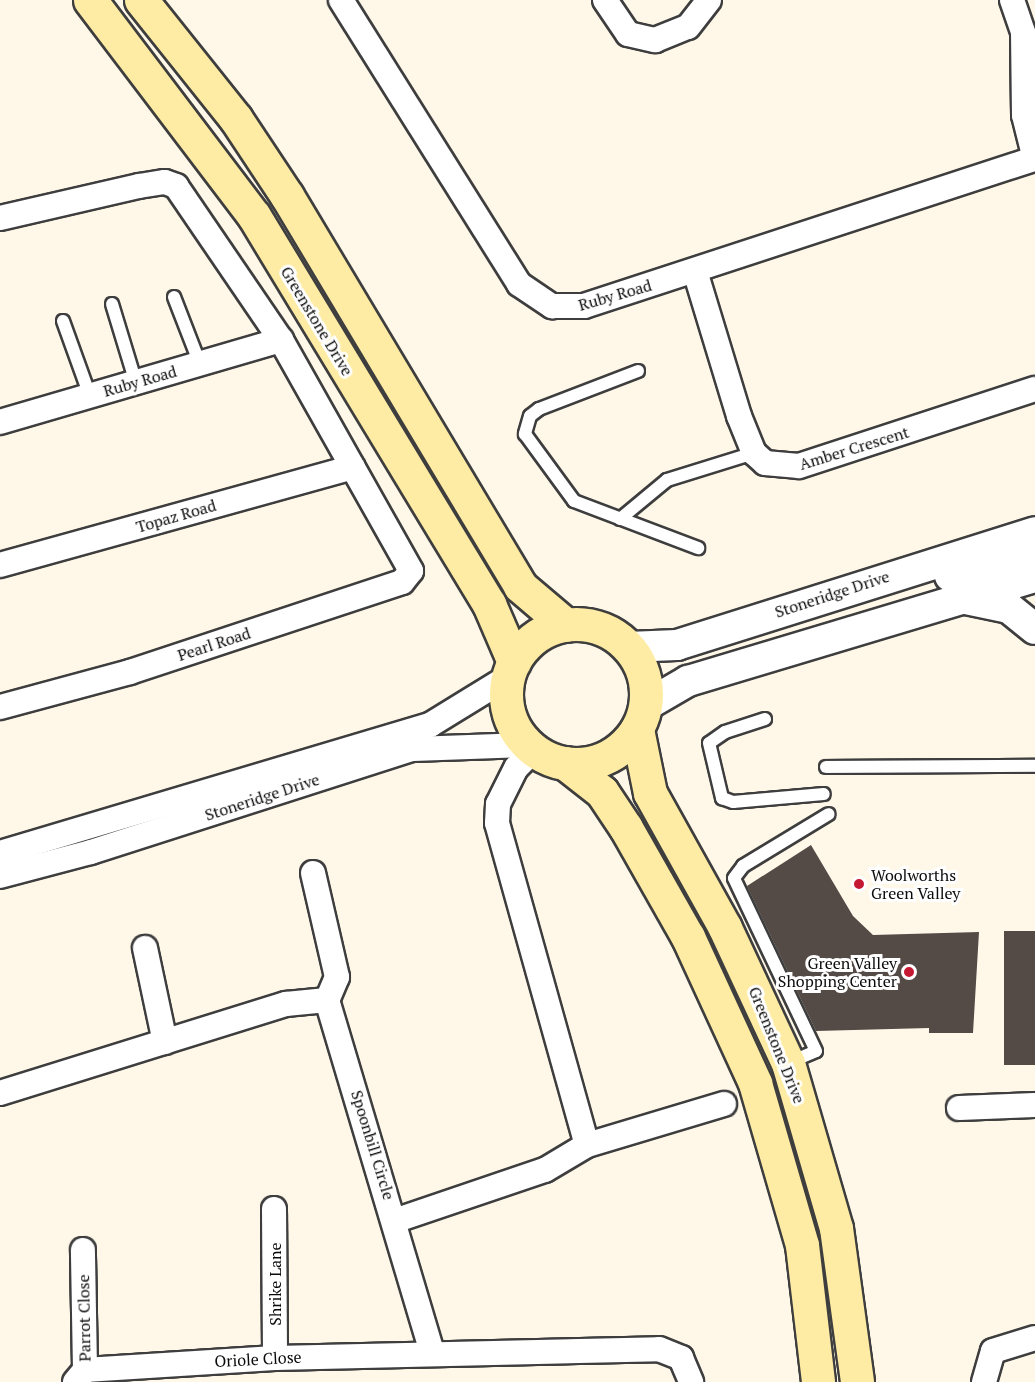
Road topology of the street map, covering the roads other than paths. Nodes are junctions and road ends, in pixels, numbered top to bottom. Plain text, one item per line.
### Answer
1 (90, 0) edge
2 (141, 0) edge
3 (341, 0) edge
4 (604, 0) edge
5 (708, 0) edge
6 (1012, 0) edge
7 (1035, 159) edge
8 (0, 218) edge
9 (695, 271) junction
10 (174, 297) dead end
11 (112, 304) dead end
12 (63, 321) dead end
13 (281, 340) junction
14 (200, 364) junction
15 (638, 371) dead end
16 (136, 383) junction
17 (1035, 390) edge
18 (90, 396) junction
19 (0, 422) edge
20 (754, 453) junction
21 (353, 467) junction
22 (620, 519) junction
23 (1035, 532) edge
24 (698, 548) dead end
25 (1035, 556) edge
26 (0, 565) edge
27 (1035, 577) edge
28 (875, 579) junction
29 (960, 598) junction
30 (566, 625) junction
31 (1035, 629) edge
32 (628, 647) junction
33 (511, 669) junction
34 (0, 707) edge
35 (641, 718) junction
36 (765, 719) dead end
37 (531, 748) junction
38 (565, 763) junction
39 (1035, 766) edge
40 (826, 767) dead end
41 (824, 794) dead end
42 (829, 814) dead end
43 (0, 853) edge
44 (313, 873) dead end
45 (0, 876) edge
46 (144, 948) dead end
47 (327, 1000) junction
48 (165, 1042) junction
49 (802, 1057) junction
50 (0, 1093) edge
51 (724, 1104) dead end
52 (1035, 1105) edge
53 (959, 1108) dead end
54 (587, 1145) junction
55 (274, 1209) dead end
56 (396, 1220) junction
57 (83, 1250) dead end
58 (1035, 1338) edge
59 (432, 1352) junction
60 (275, 1358) junction
61 (80, 1376) edge
62 (690, 1382) edge
63 (818, 1382) edge
64 (857, 1382) edge
65 (984, 1382) edge

1 - 33 main road, Greenstone Drive
2 - 30 main road
3 - 9 street, Ruby Road
4 - 5 street
6 - 7 street
7 - 9 street, Ruby Road
8 - 13 street
9 - 20 street
10 - 14 lane
11 - 16 lane
12 - 18 lane
13 - 14 street, Ruby Road
13 - 21 street
14 - 16 street, Ruby Road
15 - 22 lane
16 - 18 street, Ruby Road
17 - 20 street, Amber Crescent
18 - 19 street, Ruby Road
20 - 22 lane
21 - 26 street, Topaz Road
21 - 34 street, Pearl Road
22 - 24 lane
23 - 28 street, Stoneridge Drive
25 - 28 street
27 - 29 street
28 - 32 street, Stoneridge Drive
29 - 31 street
29 - 35 street
30 - 32 main road
30 - 33 main road
32 - 35 main road
33 - 37 main road
33 - 43 street, Stoneridge Drive
35 - 38 main road
35 - 49 main road, Greenstone Drive
36 - 41 lane
37 - 38 main road
37 - 45 street, Stoneridge Drive
37 - 54 street
38 - 63 main road
39 - 40 lane
42 - 49 lane
44 - 47 street
46 - 48 street
47 - 48 street
47 - 56 street, Spoonbill Circle
48 - 50 street
49 - 64 main road, Greenstone Drive
51 - 54 street
52 - 53 street
54 - 56 street
55 - 60 street, Shrike Lane
56 - 59 street, Spoonbill Circle
57 - 61 street, Parrot Close
58 - 65 street
59 - 60 street, Oriole Close
59 - 62 street
60 - 61 street, Oriole Close

